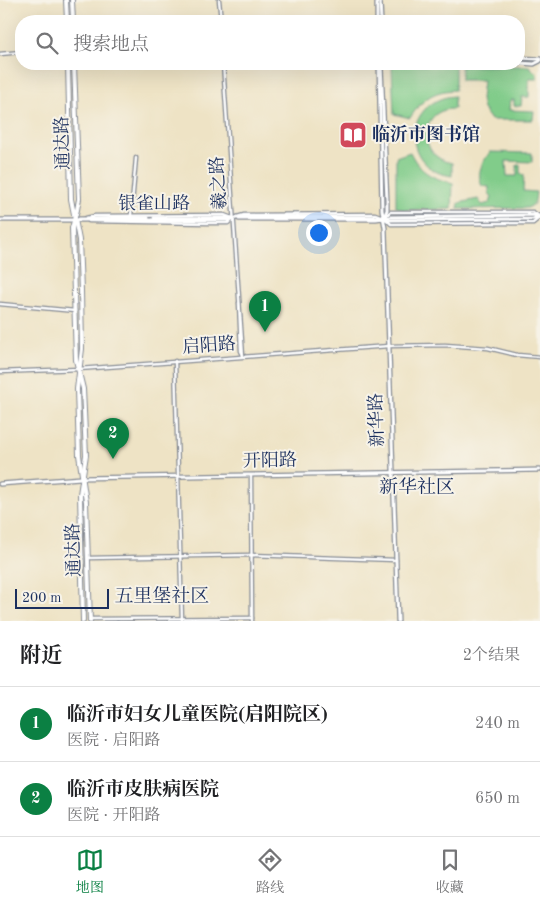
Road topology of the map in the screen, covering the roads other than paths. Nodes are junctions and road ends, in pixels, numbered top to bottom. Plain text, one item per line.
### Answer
1 (66, 0) edge
2 (72, 0) edge
3 (220, 0) edge
4 (378, 0) edge
5 (67, 15) edge
6 (73, 15) edge
7 (221, 15) edge
8 (379, 15) edge
9 (15, 53) edge
10 (0, 54) edge
11 (525, 59) edge
12 (540, 60) edge
13 (525, 63) edge
14 (68, 70) edge
15 (74, 70) edge
16 (223, 70) edge
17 (380, 70) edge
18 (136, 158) dead end
19 (131, 215) junction
20 (540, 217) edge
21 (234, 218) junction
22 (384, 218) junction
23 (86, 219) junction
24 (147, 219) junction
25 (0, 220) edge
26 (74, 220) junction
27 (139, 223) junction
28 (0, 304) edge
29 (75, 311) junction
30 (389, 346) junction
31 (243, 356) junction
32 (540, 357) edge
33 (175, 361) junction
34 (79, 368) junction
35 (0, 372) edge
36 (540, 470) edge
37 (393, 472) junction
38 (251, 476) junction
39 (179, 477) junction
40 (81, 478) junction
41 (0, 484) edge
42 (252, 555) junction
43 (180, 556) junction
44 (88, 558) junction
45 (396, 560) junction
46 (90, 620) edge
47 (182, 620) edge
48 (252, 620) edge
49 (83, 621) edge
50 (398, 621) edge

1 - 5 main road
2 - 6 main road
3 - 7 street
4 - 8 main road
9 - 10 street
11 - 12 main road
12 - 13 main road
14 - 26 main road, 通达路
15 - 26 main road, 通达路
16 - 21 street, 羲之路
17 - 22 main road, 新华路
18 - 19 street
19 - 21 street
19 - 23 street
19 - 24 main road
20 - 22 main road, 银雀山路
20 - 22 street
21 - 22 main road, 银雀山路
21 - 22 main road, 银雀山路
21 - 24 main road, 银雀山路
21 - 27 street
21 - 31 street, 羲之路
22 - 30 main road, 新华路
23 - 24 main road, 银雀山路
23 - 26 main road, 银雀山路
23 - 27 street
24 - 27 main road
25 - 26 main road, 银雀山路
26 - 29 main road, 通达路
26 - 34 main road, 通达路
28 - 29 street
29 - 34 main road, 通达路
30 - 31 street, 启阳路
30 - 32 street, 启阳路
30 - 37 main road, 新华路
31 - 33 street, 启阳路
33 - 34 street, 启阳路
33 - 39 street
34 - 35 street, 启阳路
34 - 40 main road, 通达路
34 - 40 main road, 通达路
36 - 37 main road, 开阳路
37 - 38 main road, 开阳路
37 - 45 main road, 新华路
38 - 39 main road, 开阳路
38 - 42 street
39 - 40 main road, 开阳路
39 - 43 street
40 - 41 main road, 开阳路
40 - 44 main road, 通达路
40 - 49 main road, 通达路
42 - 43 street
42 - 45 street
42 - 48 street
43 - 44 street
43 - 47 street
44 - 46 main road, 通达路
45 - 50 main road, 新华路
46 - 47 street
47 - 48 street

